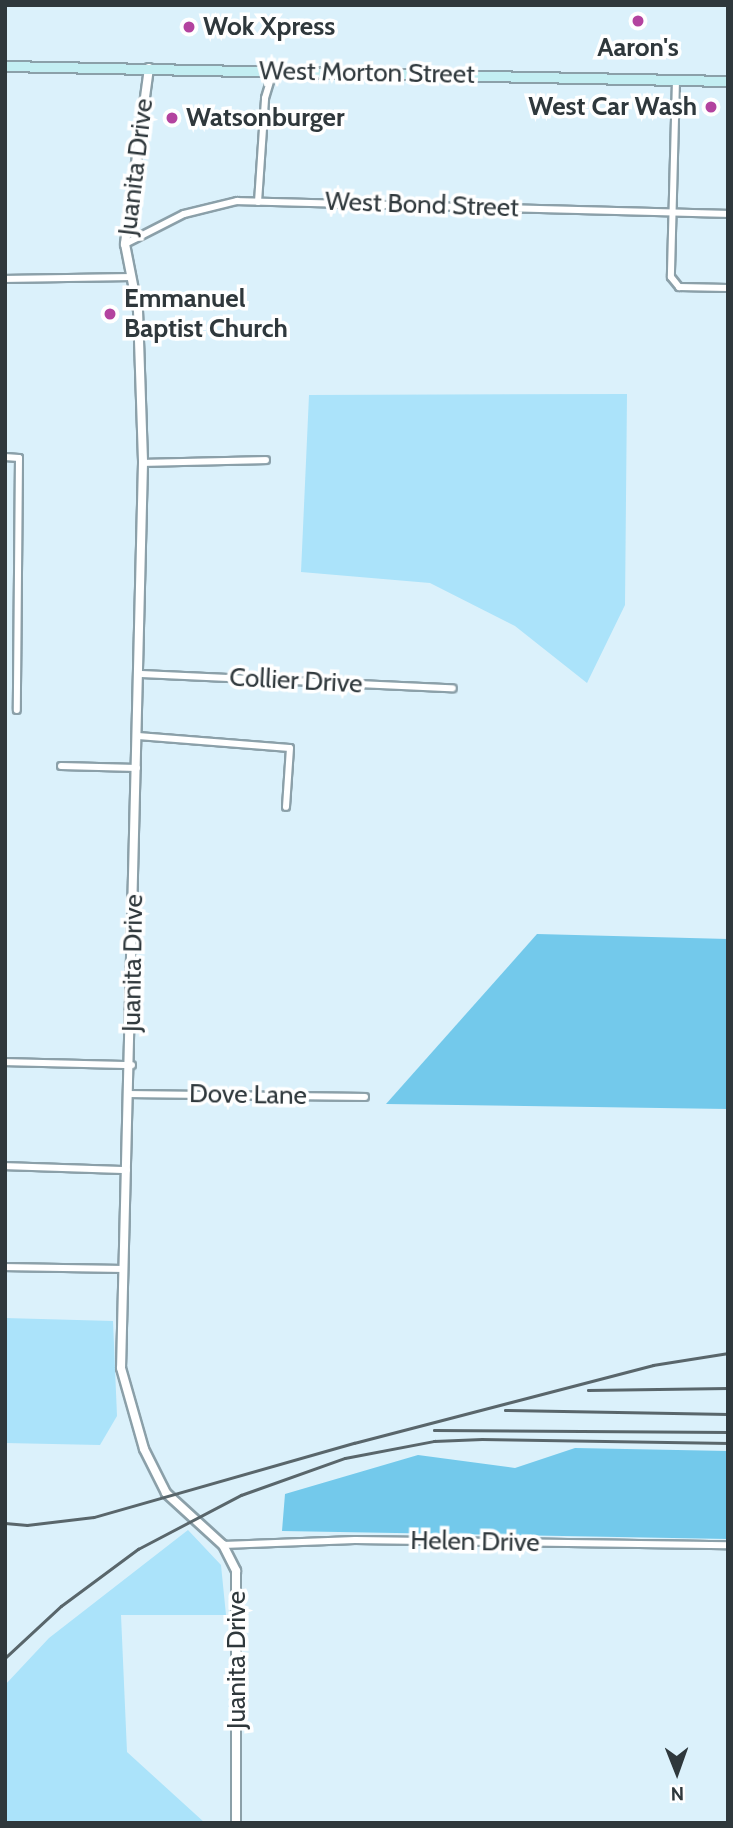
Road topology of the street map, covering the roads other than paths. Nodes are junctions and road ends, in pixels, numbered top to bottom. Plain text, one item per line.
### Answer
1 (5, 65) edge
2 (149, 68) junction
3 (273, 71) junction
4 (676, 80) junction
5 (728, 81) edge
6 (258, 202) junction
7 (673, 213) junction
8 (728, 214) edge
9 (125, 244) junction
10 (130, 277) junction
11 (5, 279) edge
12 (728, 288) edge
13 (5, 457) edge
14 (266, 460) dead end
15 (143, 463) junction
16 (139, 674) junction
17 (453, 688) dead end
18 (17, 710) dead end
19 (138, 736) junction
20 (61, 766) dead end
21 (137, 768) junction
22 (286, 807) dead end
23 (5, 1062) edge
24 (132, 1065) junction
25 (130, 1094) junction
26 (365, 1097) dead end
27 (5, 1166) edge
28 (127, 1170) junction
29 (5, 1267) edge
30 (121, 1269) junction
31 (223, 1545) junction
32 (728, 1545) edge
33 (236, 1823) edge

1 - 2 main road, West Morton Street
2 - 3 main road, West Morton Street
2 - 9 street, Juanita Drive
3 - 4 main road, West Morton Street
3 - 6 street
4 - 5 main road, West Morton Street
4 - 7 street
6 - 7 street, West Bond Street
6 - 9 street, West Bond Street
7 - 8 street, West Bond Street
7 - 12 street
9 - 10 street, Juanita Drive
10 - 11 street
10 - 15 street, Juanita Drive
13 - 18 street
14 - 15 street
15 - 16 street, Juanita Drive
16 - 17 street, Collier Drive
16 - 19 street, Juanita Drive
19 - 21 street, Juanita Drive
19 - 22 street
20 - 21 street
21 - 24 street, Juanita Drive
23 - 24 street
24 - 25 street, Juanita Drive
25 - 26 street, Dove Lane
25 - 28 street, Juanita Drive
27 - 28 street
28 - 30 street, Juanita Drive
29 - 30 street
30 - 31 street, Juanita Drive
31 - 32 street, Helen Drive
31 - 33 street, Juanita Drive

